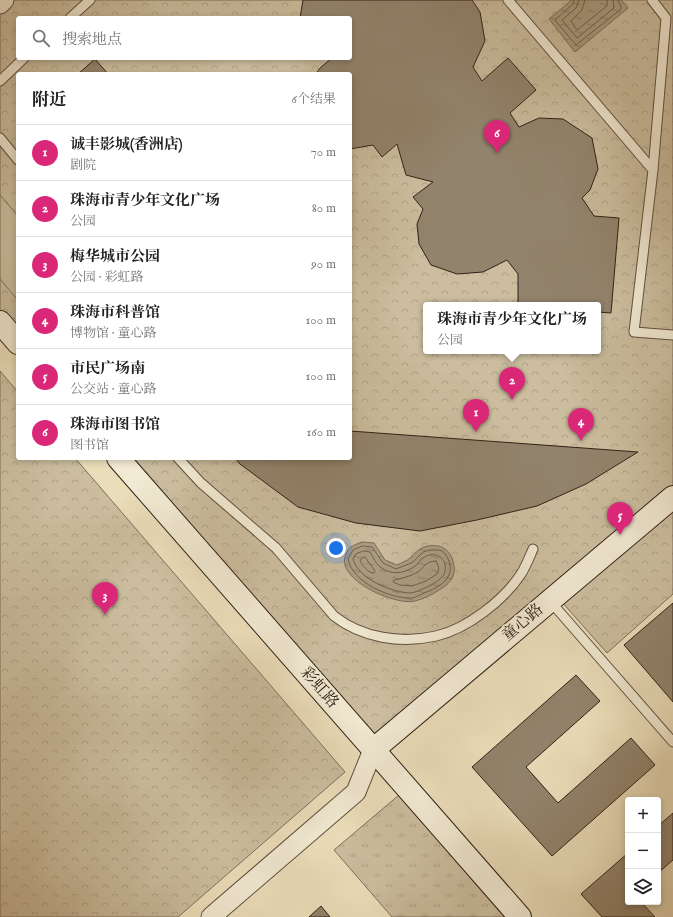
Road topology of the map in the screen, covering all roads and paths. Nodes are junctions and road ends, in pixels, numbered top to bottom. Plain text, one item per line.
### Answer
1 (4, 0) edge
2 (90, 0) edge
3 (508, 0) edge
4 (652, 0) edge
5 (0, 4) edge
6 (72, 16) edge
7 (22, 60) edge
8 (0, 81) edge
9 (0, 138) edge
10 (16, 158) edge
11 (654, 170) junction
12 (0, 322) edge
13 (673, 335) edge
14 (16, 341) edge
15 (120, 460) edge
16 (180, 460) edge
17 (673, 497) edge
18 (533, 549) dead end
19 (550, 601) junction
20 (673, 742) edge
21 (373, 750) junction
22 (211, 917) edge
23 (520, 917) edge

1 - 5 street
2 - 6 lane
3 - 11 lane
4 - 11 lane
7 - 8 lane
9 - 10 lane
11 - 13 lane
12 - 14 street
15 - 21 street, 彩虹路
16 - 18 lane
17 - 19 street, 童心路
19 - 20 lane
19 - 21 street, 童心路
21 - 22 street
21 - 23 street, 彩虹路

